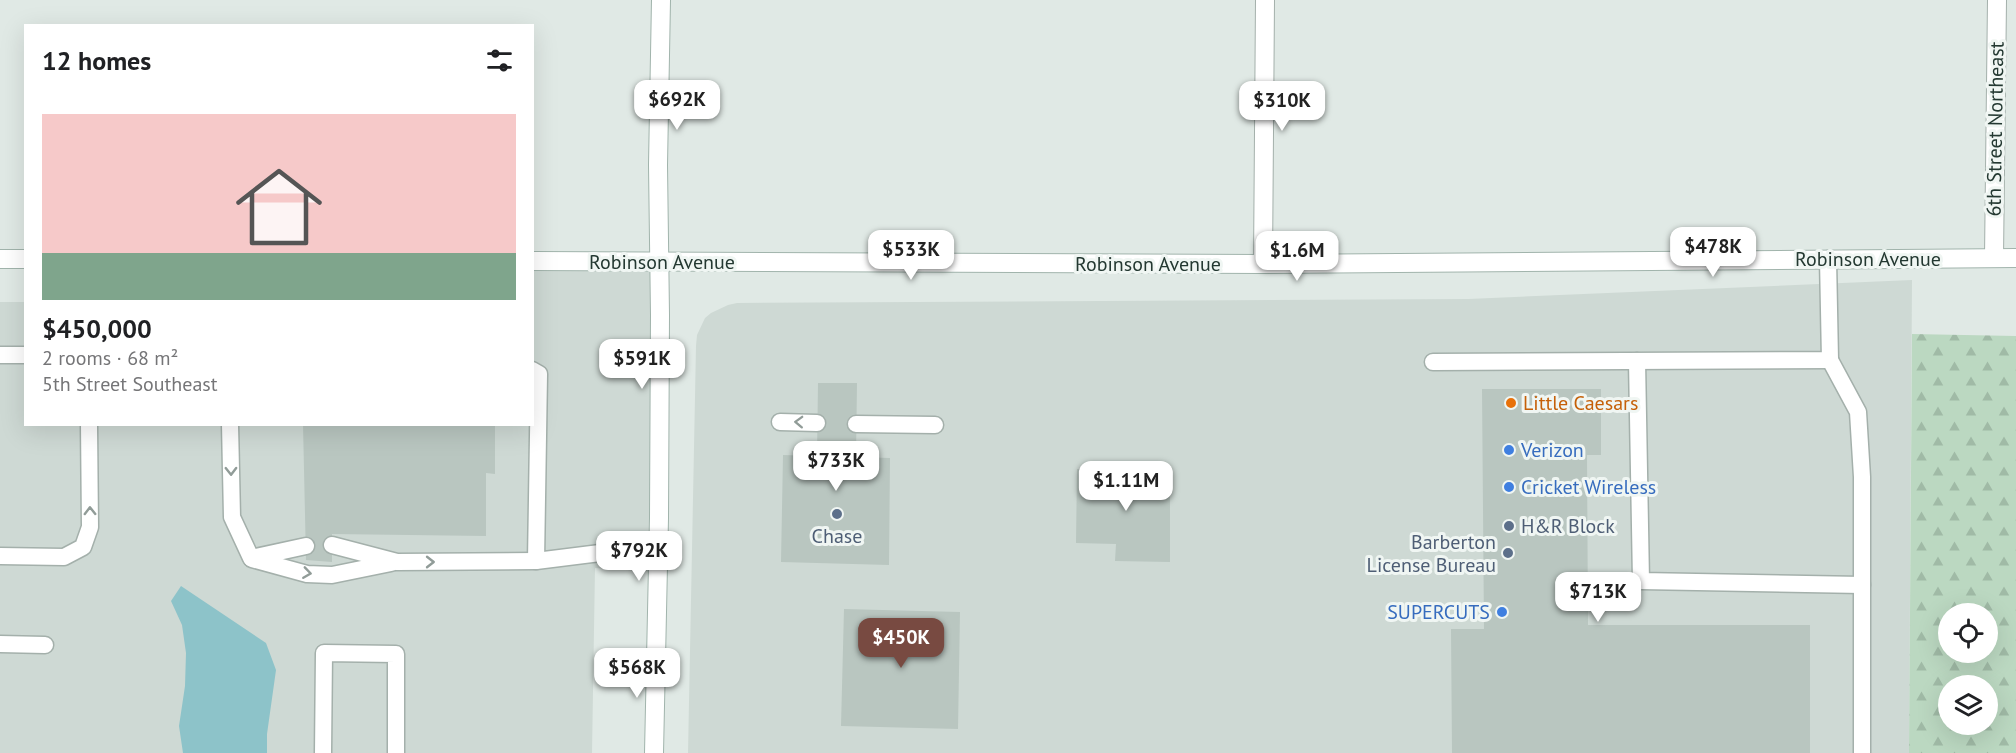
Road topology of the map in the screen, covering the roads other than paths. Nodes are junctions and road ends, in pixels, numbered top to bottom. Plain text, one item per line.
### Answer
1 (661, 0) edge
2 (1265, 0) edge
3 (1997, 0) edge
4 (1994, 258) junction
5 (2016, 258) edge
6 (0, 259) edge
7 (24, 259) edge
8 (1828, 259) junction
9 (534, 261) edge
10 (660, 261) junction
11 (1263, 264) junction
12 (0, 355) edge
13 (24, 356) edge
14 (1830, 360) junction
15 (1637, 361) junction
16 (1433, 362) dead end
17 (534, 371) edge
18 (780, 422) dead end
19 (817, 423) dead end
20 (856, 424) dead end
21 (935, 425) dead end
22 (89, 426) edge
23 (230, 426) edge
24 (332, 545) dead end
25 (306, 546) dead end
26 (658, 552) junction
27 (0, 556) edge
28 (251, 558) junction
29 (536, 561) junction
30 (397, 562) junction
31 (1862, 585) junction
32 (0, 644) edge
33 (45, 645) dead end
34 (323, 753) edge
35 (396, 753) edge
36 (654, 753) edge
37 (1862, 753) edge

1 - 10 main road
2 - 11 main road
3 - 4 main road, 6th Street Northeast
4 - 5 main road, Robinson Avenue
4 - 8 main road, Robinson Avenue
6 - 7 main road
8 - 11 main road, Robinson Avenue
8 - 14 lane
9 - 10 main road, Robinson Avenue
10 - 11 main road, Robinson Avenue
10 - 26 main road
12 - 13 lane
14 - 15 lane
14 - 31 lane
15 - 16 lane
15 - 31 lane
17 - 29 lane
19 -> 18 lane
20 - 21 lane
27 -> 22 lane
23 -> 28 lane
24 - 30 lane
25 - 28 lane
26 - 29 lane
26 - 36 main road
28 -> 30 lane
30 -> 29 lane
31 - 37 lane
32 - 33 lane
34 - 35 lane

